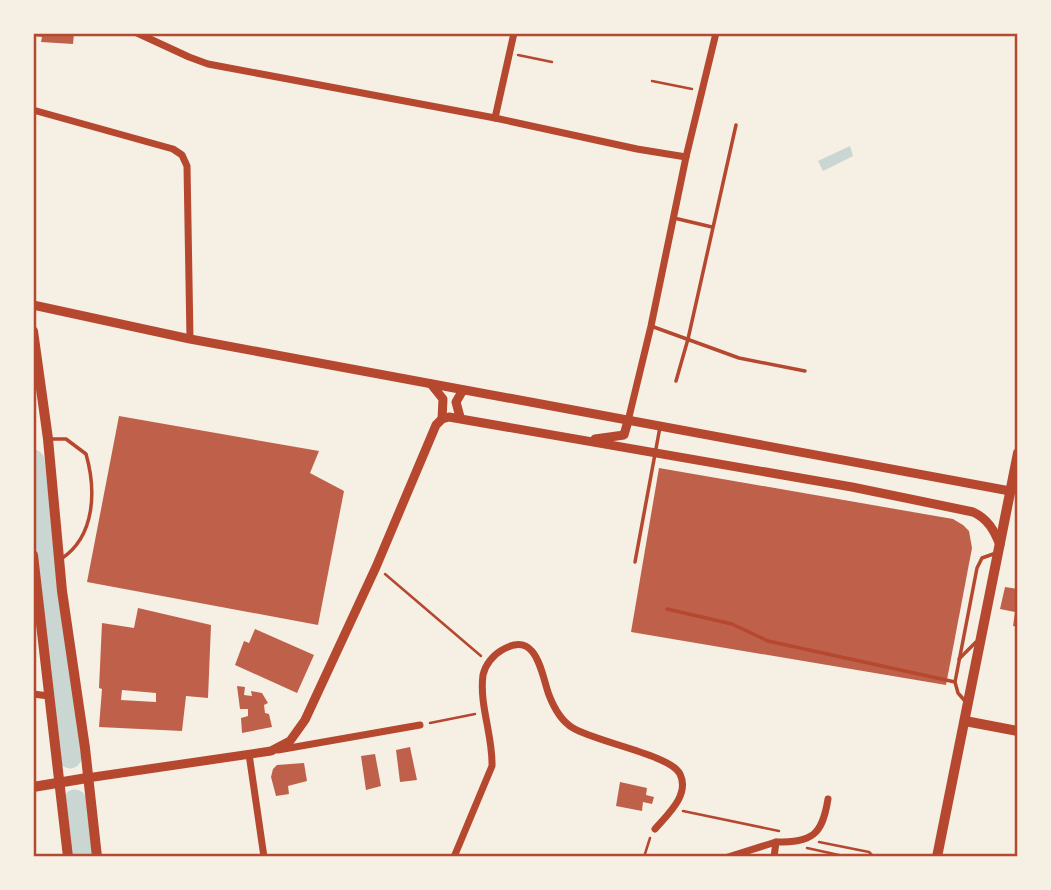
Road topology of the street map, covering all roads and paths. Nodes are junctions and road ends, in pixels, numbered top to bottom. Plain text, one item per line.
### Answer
1 (137, 33) edge
2 (514, 33) edge
3 (716, 33) edge
4 (509, 53) junction
5 (552, 62) dead end
6 (652, 81) dead end
7 (702, 92) junction
8 (33, 110) edge
9 (495, 118) junction
10 (736, 125) dead end
11 (686, 157) junction
12 (674, 218) junction
13 (713, 227) junction
14 (33, 305) edge
15 (651, 326) junction
16 (33, 331) edge
17 (190, 339) junction
18 (688, 339) junction
19 (805, 371) dead end
20 (676, 381) dead end
21 (431, 384) junction
22 (463, 390) junction
23 (460, 417) junction
24 (442, 419) junction
25 (628, 421) junction
26 (660, 427) junction
27 (48, 439) junction
28 (590, 441) junction
29 (655, 452) junction
30 (1018, 453) edge
31 (1014, 491) edge
32 (999, 549) junction
33 (33, 555) edge
34 (60, 560) junction
35 (635, 562) dead end
36 (376, 566) junction
37 (36, 595) edge
38 (667, 609) dead end
39 (982, 636) junction
40 (959, 659) junction
41 (488, 663) junction
42 (955, 682) junction
43 (33, 694) edge
44 (49, 696) junction
45 (968, 704) junction
46 (486, 712) junction
47 (965, 721) junction
48 (420, 725) joint
49 (1018, 731) edge
50 (271, 751) junction
51 (249, 754) junction
52 (87, 778) junction
53 (59, 783) junction
54 (33, 787) edge
55 (828, 799) dead end
56 (673, 809) junction
57 (655, 829) joint
58 (787, 834) dead end
59 (807, 839) junction
60 (776, 842) junction
61 (800, 847) dead end
62 (68, 857) edge
63 (97, 857) edge
64 (264, 857) edge
65 (454, 857) edge
66 (644, 857) edge
67 (728, 857) edge
68 (774, 857) edge
69 (848, 857) edge
70 (873, 857) edge
71 (937, 857) edge

1 - 9 street
2 - 4 street
3 - 7 street
4 - 5 path
4 - 9 street
6 - 7 path
7 - 11 street
8 - 17 street
9 - 11 street
10 - 13 lane
11 - 12 street
12 - 13 lane
12 - 15 street
13 - 18 lane
14 - 17 street
15 - 18 lane
15 - 25 street
16 - 27 main road
17 - 21 street
18 - 19 lane
18 - 20 lane
21 - 22 street
21 - 24 street
22 - 23 street
22 - 25 street
23 - 24 street
23 - 28 street
24 - 36 street
25 - 26 street
25 - 28 street
26 - 29 lane
26 - 31 street
27 - 34 main road
27 - 34 lane
28 - 29 street
29 - 32 street
29 - 35 lane
30 - 31 main road
31 - 32 main road
32 - 39 main road
32 - 40 lane
33 - 37 main road
34 - 52 main road
36 - 41 path
36 - 50 street
37 - 44 main road
38 - 42 lane
39 - 40 lane
39 - 45 main road
40 - 42 lane
41 - 46 street
41 - 56 street
42 - 45 lane
43 - 44 street
44 - 53 main road
45 - 47 main road
46 - 48 path
46 - 65 street
47 - 49 main road
47 - 71 main road
48 - 50 street
50 - 51 street
51 - 52 street
51 - 64 street
52 - 53 main road
52 - 63 main road
53 - 54 main road
53 - 62 main road
55 - 59 street
56 - 57 street
56 - 58 path
57 - 66 path
59 - 60 street
59 - 70 path
60 - 67 street
60 - 68 street
61 - 69 path

